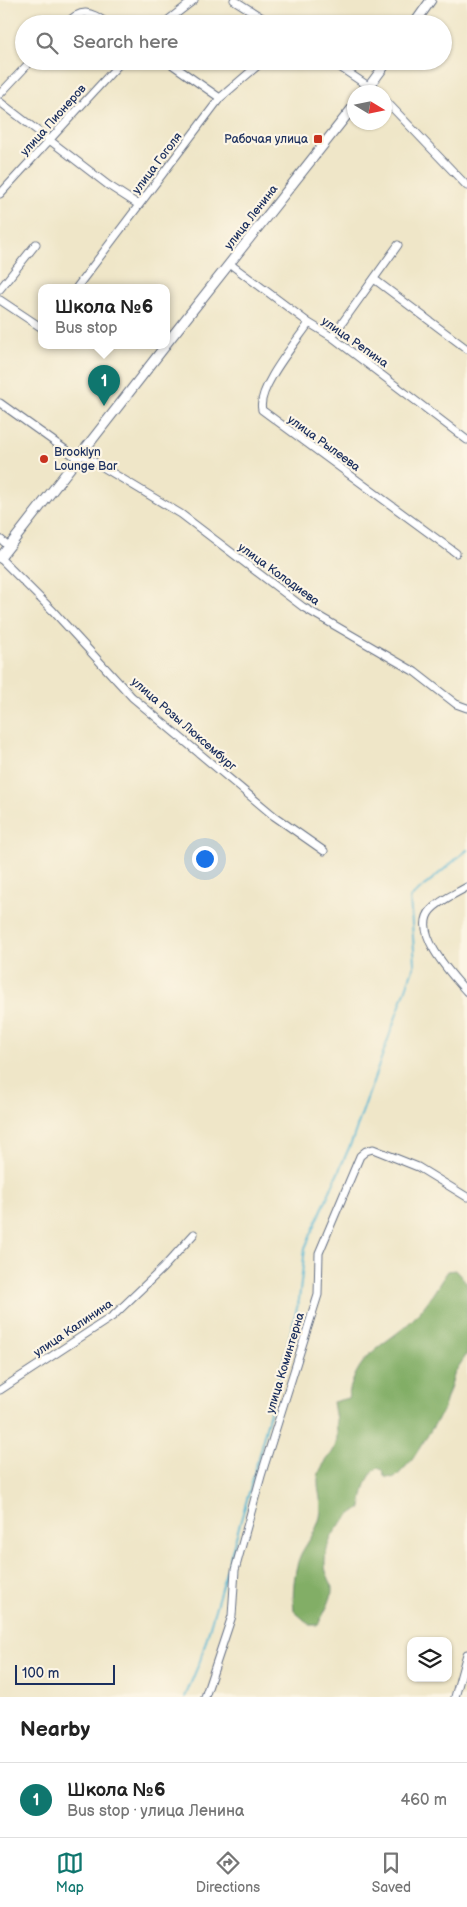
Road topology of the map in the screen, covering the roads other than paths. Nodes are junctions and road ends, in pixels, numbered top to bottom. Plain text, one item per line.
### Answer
1 (194, 0) edge
2 (234, 0) edge
3 (431, 0) edge
4 (76, 15) edge
5 (95, 15) edge
6 (175, 15) edge
7 (258, 15) edge
8 (420, 15) edge
9 (23, 70) edge
10 (114, 70) edge
11 (180, 70) edge
12 (253, 70) edge
13 (343, 70) edge
14 (383, 70) edge
15 (364, 85) edge
16 (374, 85) edge
17 (0, 94) edge
18 (220, 98) junction
19 (0, 102) edge
20 (392, 107) edge
21 (347, 115) edge
22 (50, 140) junction
23 (467, 186) edge
24 (0, 194) edge
25 (139, 205) junction
26 (36, 244) dead end
27 (398, 245) dead end
28 (230, 264) junction
29 (374, 279) junction
30 (80, 284) edge
31 (0, 289) edge
32 (0, 300) edge
33 (309, 324) junction
34 (38, 325) edge
35 (332, 337) junction
36 (170, 339) edge
37 (162, 349) edge
38 (467, 349) edge
39 (0, 404) edge
40 (467, 440) edge
41 (79, 456) junction
42 (0, 539) edge
43 (9, 546) junction
44 (456, 553) dead end
45 (0, 558) edge
46 (467, 708) edge
47 (324, 851) dead end
48 (467, 887) edge
49 (467, 992) edge
50 (467, 1197) edge
51 (194, 1234) dead end
52 (0, 1390) edge
53 (467, 1654) edge
54 (205, 1697) edge
55 (455, 1697) edge

1 - 6 street
2 - 7 street
3 - 8 street
4 - 5 street
9 - 17 street
10 - 22 street, улица Пионеров
11 - 18 street
12 - 18 street, улица Гоголя
13 - 15 street
14 - 16 street
18 - 25 street, улица Гоголя
19 - 22 street
20 - 23 street
21 - 28 street, улица Ленина
22 - 24 street, улица Пионеров
22 - 25 street
25 - 30 street, улица Гоголя
26 - 31 street
27 - 29 street
28 - 33 street, улица Репина
28 - 36 street, улица Ленина
29 - 35 street
29 - 38 street
32 - 34 street
33 - 35 street, улица Репина
33 - 44 street, улица Рылеева
35 - 40 street, улица Репина
37 - 41 street, улица Ленина
39 - 41 street, улица Колодиева
41 - 43 street, улица Ленина
41 - 46 street, улица Колодиева
42 - 43 street
43 - 45 street, улица Ленина
45 - 47 street, улица Розы Люксембург
48 - 49 street
50 - 54 street, улица Коминтерна
51 - 52 street, улица Калинина
53 - 55 street

